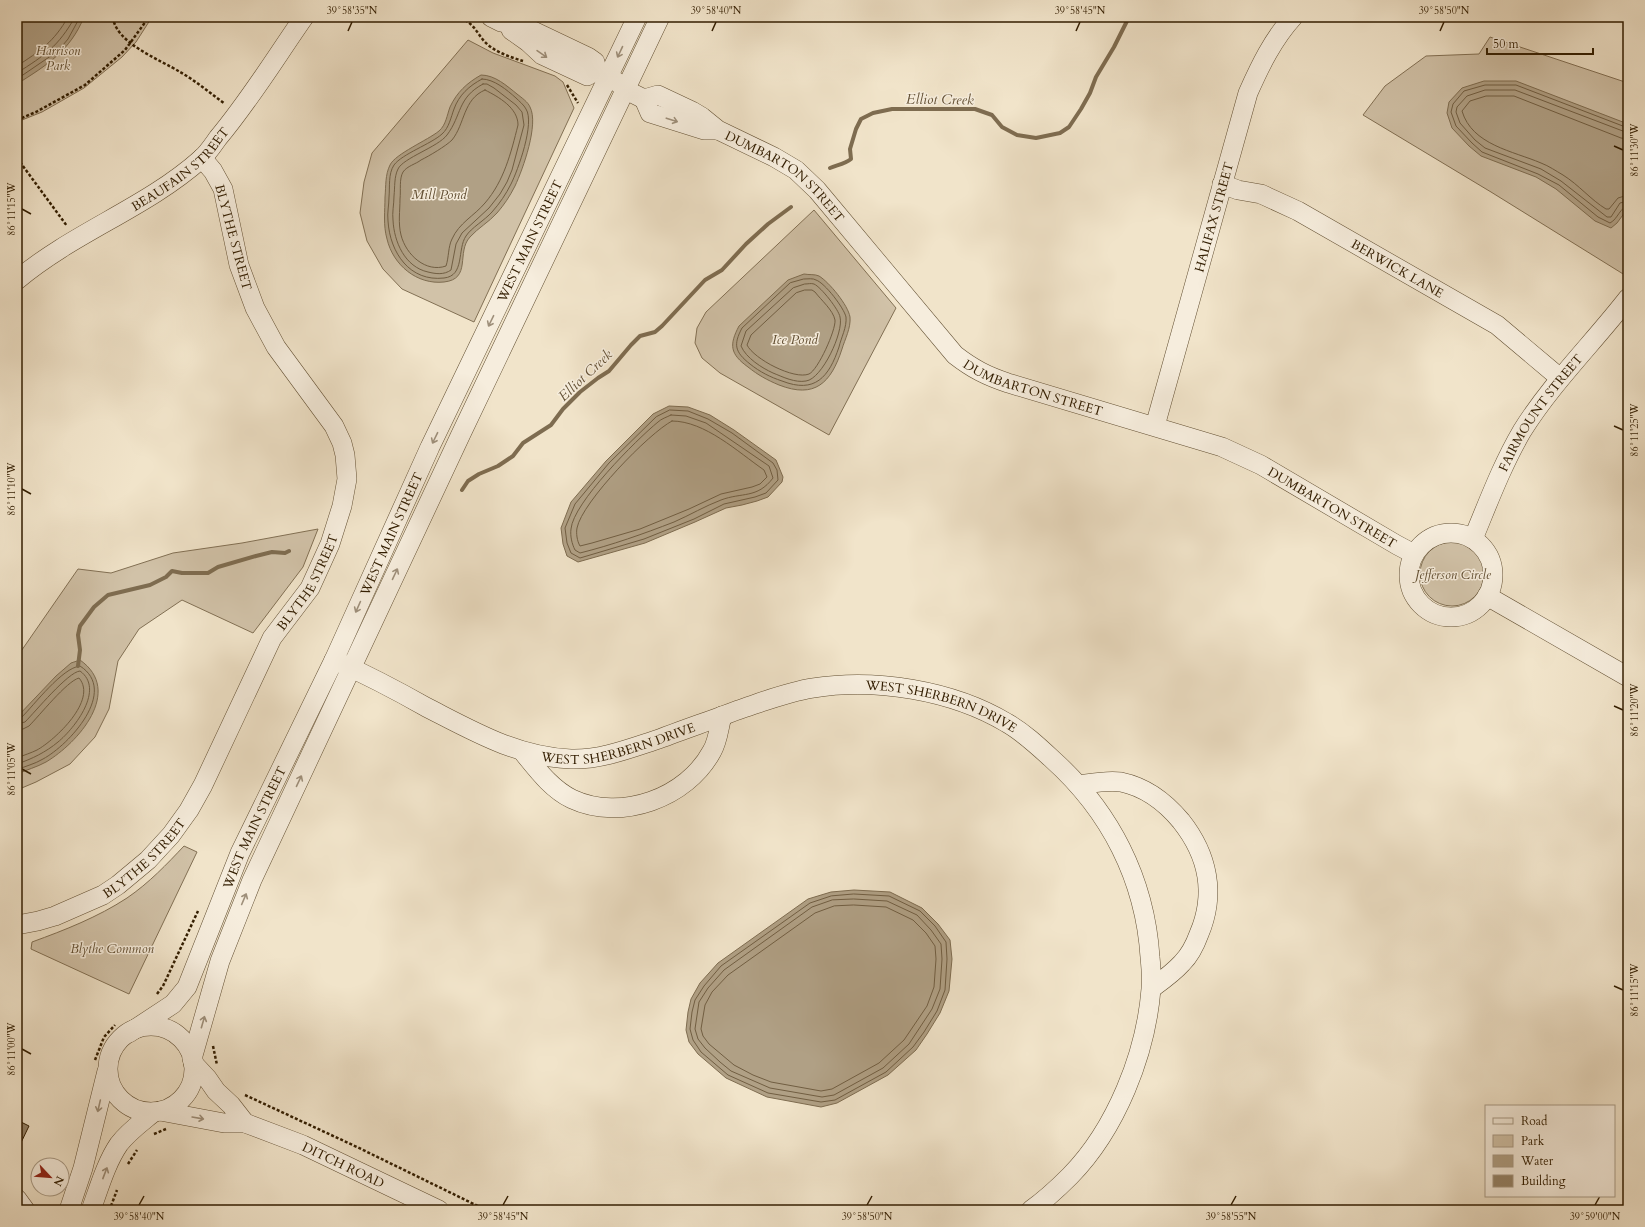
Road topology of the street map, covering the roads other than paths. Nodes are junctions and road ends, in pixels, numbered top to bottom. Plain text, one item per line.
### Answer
1 (304, 17) edge
2 (637, 17) edge
3 (660, 17) edge
4 (1294, 17) edge
5 (496, 19) edge
6 (612, 80) junction
7 (202, 158) junction
8 (1222, 184) junction
9 (17, 280) edge
10 (1627, 300) edge
11 (1560, 378) junction
12 (1155, 426) junction
13 (1473, 539) junction
14 (1414, 554) junction
15 (1487, 596) junction
16 (334, 660) junction
17 (352, 668) junction
18 (1628, 677) edge
19 (722, 716) junction
20 (522, 751) junction
21 (1079, 785) junction
22 (17, 925) edge
23 (1152, 988) junction
24 (124, 1027) junction
25 (193, 1061) junction
26 (101, 1067) junction
27 (157, 1112) junction
28 (245, 1123) junction
29 (69, 1210) edge
30 (91, 1210) edge
31 (439, 1210) edge
32 (1031, 1210) edge

1 - 7 street, BEAUFAIN STREET
2 -> 6 street, WEST MAIN STREET
3 - 6 street, WEST MAIN STREET
4 - 8 street, HALIFAX STREET
5 - 6 street
6 - 12 street, DUMBARTON STREET
6 -> 16 street, WEST MAIN STREET
17 -> 6 street, WEST MAIN STREET
7 - 9 street, BEAUFAIN STREET
7 - 22 street, BLYTHE STREET
8 - 11 street, BERWICK LANE
8 - 12 street, HALIFAX STREET
10 - 11 street, FAIRMOUNT STREET
11 - 13 street, FAIRMOUNT STREET
12 - 14 street, DUMBARTON STREET
13 - 14 street
13 - 15 street
14 - 15 street
15 - 18 street
16 - 17 street, WEST SHERBERN DRIVE
16 - 24 street, WEST MAIN STREET
17 - 20 street, WEST SHERBERN DRIVE
25 -> 17 street, WEST MAIN STREET
19 - 20 street, WEST SHERBERN DRIVE
19 - 20 street
19 - 21 street, WEST SHERBERN DRIVE
21 - 23 street, WEST SHERBERN DRIVE
21 - 23 street
23 - 32 street, WEST SHERBERN DRIVE
24 - 25 street
24 - 26 street
25 - 27 street
25 - 28 street
26 - 27 street
26 -> 29 street
27 -> 28 street, DITCH ROAD
30 -> 27 street
28 - 31 street, DITCH ROAD

